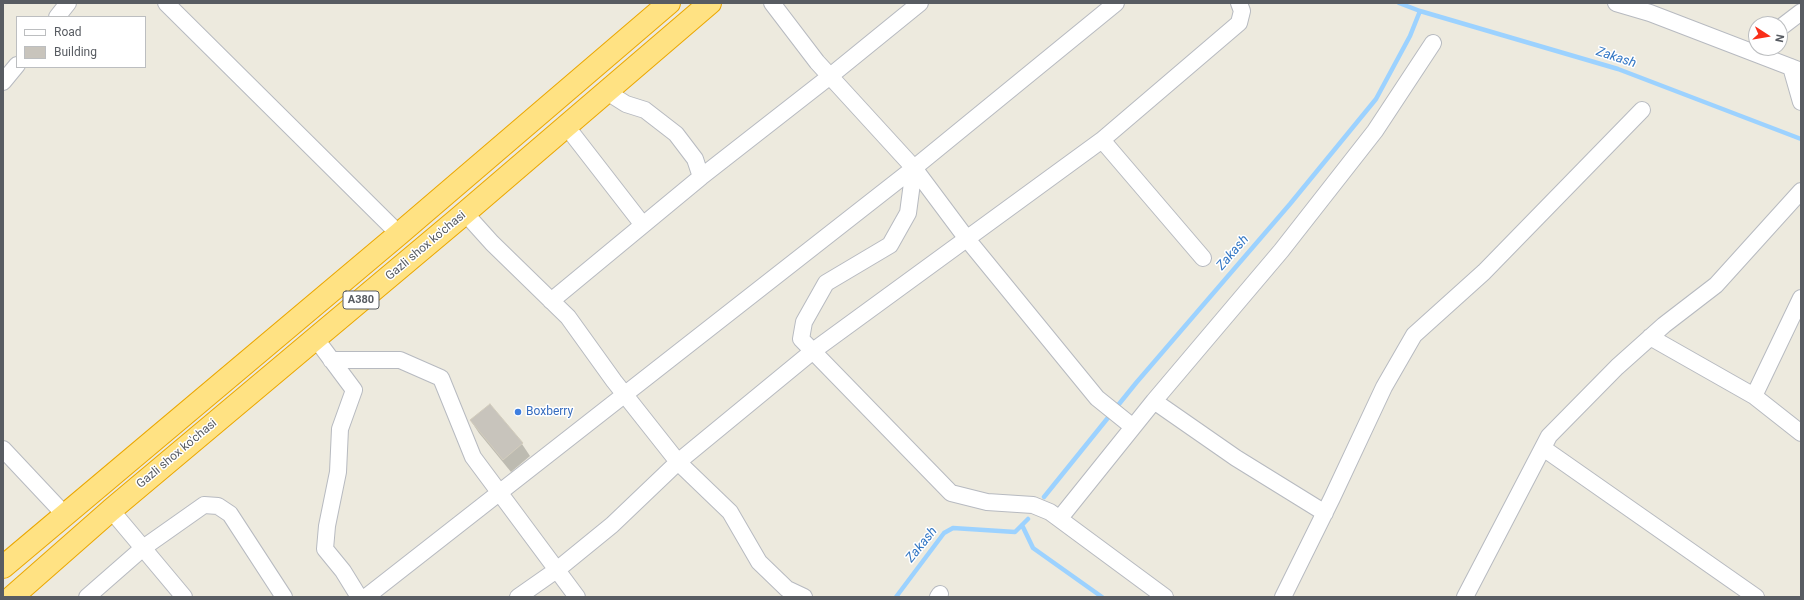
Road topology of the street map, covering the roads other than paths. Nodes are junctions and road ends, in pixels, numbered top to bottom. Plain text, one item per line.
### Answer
1 (68, 3) edge
2 (166, 3) edge
3 (669, 3) edge
4 (710, 3) edge
5 (772, 3) edge
6 (920, 3) edge
7 (1116, 3) edge
8 (1239, 3) edge
9 (1616, 3) edge
10 (1801, 12) edge
11 (58, 16) edge
12 (1788, 22) edge
13 (1433, 43) dead end
14 (1748, 47) edge
15 (1769, 56) edge
16 (16, 66) edge
17 (1796, 69) edge
18 (829, 77) junction
19 (3, 82) edge
20 (607, 92) junction
21 (1801, 102) edge
22 (1642, 110) dead end
23 (567, 127) junction
24 (1102, 140) junction
25 (914, 168) junction
26 (701, 177) junction
27 (1799, 195) edge
28 (465, 213) junction
29 (643, 225) junction
30 (399, 234) junction
31 (966, 239) junction
32 (1203, 258) dead end
33 (1801, 298) edge
34 (551, 301) junction
35 (1650, 337) junction
36 (316, 339) junction
37 (813, 351) junction
38 (331, 360) junction
39 (625, 395) junction
40 (1754, 396) junction
41 (1154, 400) junction
42 (1129, 424) junction
43 (1801, 433) edge
44 (1543, 448) junction
45 (3, 449) edge
46 (678, 462) junction
47 (500, 493) junction
48 (111, 510) junction
49 (1325, 513) junction
50 (65, 514) junction
51 (1060, 518) junction
52 (143, 548) junction
53 (3, 567) edge
54 (558, 569) junction
55 (12, 597) edge
56 (87, 597) edge
57 (184, 597) edge
58 (284, 597) edge
59 (359, 597) edge
60 (366, 597) edge
61 (518, 597) edge
62 (577, 597) edge
63 (804, 597) edge
64 (1165, 597) edge
65 (1282, 597) edge
66 (1465, 597) edge
67 (1756, 597) edge

1 - 11 street
2 - 30 street
3 - 30 highway, A380
4 - 20 highway, Gazli shox ko'chasi / A380
5 - 18 street
6 - 18 street
7 - 25 street
8 - 24 street
9 - 14 street
10 - 12 street
13 - 41 street
15 - 17 street
16 - 19 street
17 - 21 street
18 - 25 street
18 - 26 street
20 - 23 highway, Gazli shox ko'chasi / A380
20 - 26 street
22 - 49 street
23 - 28 highway, Gazli shox ko'chasi / A380
23 - 29 street
24 - 31 street
24 - 32 street
25 - 31 street
25 - 37 street
25 - 39 street
26 - 29 street
27 - 35 street
28 - 34 street
28 - 36 highway, Gazli shox ko'chasi / A380
29 - 34 street
30 - 50 highway, A380
31 - 37 street
31 - 42 street
33 - 40 street
34 - 39 street
35 - 40 street
35 - 44 street
36 - 38 street
36 - 48 highway, Gazli shox ko'chasi / A380
37 - 46 street
37 - 51 street
38 - 47 street
38 - 59 street
39 - 46 street
39 - 47 street
40 - 43 street
41 - 42 street
41 - 49 street
42 - 51 street
44 - 66 street
44 - 67 street
45 - 50 street
46 - 54 street
46 - 63 street
47 - 54 street
47 - 60 street
48 - 52 street
48 - 55 highway, Gazli shox ko'chasi / A380
49 - 65 street
50 - 53 highway, A380
51 - 64 street
52 - 56 street
52 - 57 street
52 - 58 street
54 - 61 street
54 - 62 street

